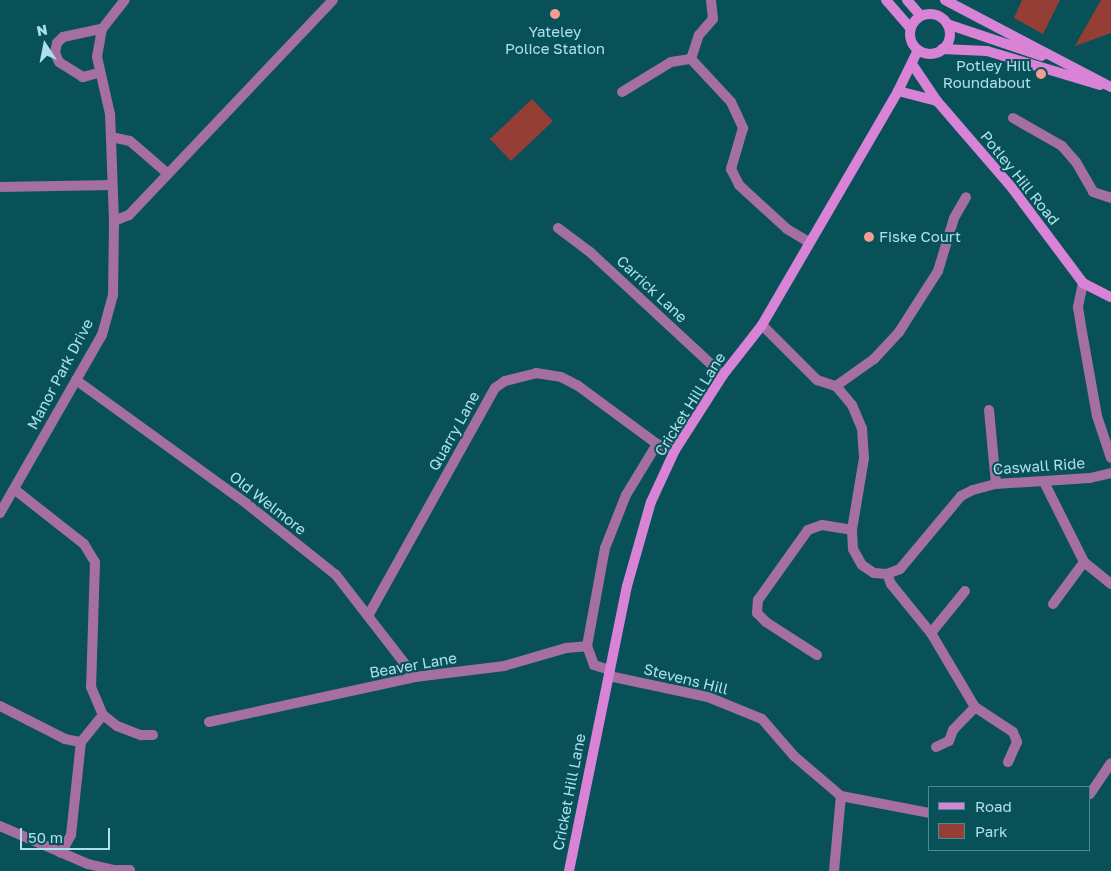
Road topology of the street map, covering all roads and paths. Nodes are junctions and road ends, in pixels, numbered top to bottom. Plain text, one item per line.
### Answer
1 (125, 0) edge
2 (333, 0) edge
3 (711, 0) edge
4 (886, 0) edge
5 (907, 0) edge
6 (945, 0) edge
7 (921, 16) junction
8 (947, 24) junction
9 (910, 28) junction
10 (102, 29) junction
11 (942, 49) junction
12 (918, 50) junction
13 (691, 59) junction
14 (1065, 60) junction
15 (912, 64) junction
16 (98, 73) junction
17 (1111, 88) edge
18 (622, 92) dead end
19 (898, 92) junction
20 (937, 101) junction
21 (1013, 118) dead end
22 (111, 137) junction
23 (167, 173) junction
24 (112, 185) junction
25 (0, 187) edge
26 (966, 197) dead end
27 (1111, 198) edge
28 (114, 221) junction
29 (558, 228) dead end
30 (809, 242) junction
31 (1083, 283) junction
32 (1111, 296) edge
33 (762, 325) junction
34 (723, 375) junction
35 (76, 380) junction
36 (836, 386) junction
37 (989, 410) dead end
38 (657, 444) junction
39 (675, 450) junction
40 (1111, 458) edge
41 (1111, 473) edge
42 (1044, 482) junction
43 (996, 484) junction
44 (14, 489) junction
45 (0, 513) edge
46 (852, 530) junction
47 (1084, 562) junction
48 (887, 574) junction
49 (1111, 584) edge
50 (965, 591) dead end
51 (1053, 604) dead end
52 (368, 616) junction
53 (931, 633) junction
54 (587, 646) junction
55 (817, 655) dead end
56 (609, 673) junction
57 (415, 677) junction
58 (0, 706) edge
59 (975, 707) junction
60 (103, 715) junction
61 (209, 722) dead end
62 (153, 735) dead end
63 (81, 742) junction
64 (936, 747) dead end
65 (1008, 762) dead end
66 (1111, 763) edge
67 (1091, 793) edge
68 (841, 796) junction
69 (928, 813) edge
70 (0, 826) edge
71 (61, 853) junction
72 (130, 870) dead end
73 (569, 871) edge
74 (834, 871) edge

1 - 10 street
2 - 23 street
3 - 13 street
4 - 9 street
5 - 7 street
6 - 14 street
7 - 8 street
7 - 9 street
8 - 11 street
8 - 14 street
9 - 12 street
10 - 16 street, Manor Park Drive
10 - 16 street
11 - 12 street
11 - 17 street
12 - 15 street, Cricket Hill Lane
13 - 18 street
13 - 30 street
14 - 17 street
15 - 19 street, Cricket Hill Lane
15 - 20 street, Potley Hill Road
16 - 22 street, Manor Park Drive
19 - 20 street
19 - 30 street, Cricket Hill Lane
20 - 31 street, Potley Hill Road
21 - 27 street
22 - 23 street
22 - 24 street, Manor Park Drive
23 - 28 street
24 - 25 street
24 - 28 street, Manor Park Drive
26 - 36 street
28 - 35 street, Manor Park Drive
29 - 34 street, Carrick Lane
30 - 33 street, Cricket Hill Lane
31 - 32 street, Potley Hill Road
31 - 40 street
33 - 34 street, Cricket Hill Lane
33 - 36 street
34 - 39 street, Cricket Hill Lane
35 - 44 street, Manor Park Drive
35 - 52 street, Old Welmore
36 - 46 street
37 - 43 street
38 - 39 street, Quarry Lane
38 - 52 street, Quarry Lane
38 - 54 street, Cricket Hill Lane
39 - 56 street, Cricket Hill Lane
41 - 42 street, Caswall Ride
42 - 43 street, Caswall Ride
42 - 47 street
43 - 48 street, Caswall Ride
44 - 45 street, Manor Park Drive
44 - 60 street
46 - 48 street
46 - 55 street
47 - 49 street
47 - 51 street
48 - 53 street
50 - 53 street
52 - 57 street, Old Welmore
53 - 59 street
54 - 56 street
54 - 57 street, Beaver Lane
56 - 68 street, Stevens Hill
56 - 73 street, Cricket Hill Lane
57 - 61 street, Beaver Lane
58 - 63 street
59 - 64 street
59 - 65 street
60 - 62 street
60 - 63 street
63 - 71 street
66 - 67 street
68 - 69 street, Stevens Hill
68 - 74 street
70 - 71 street
71 - 72 street

